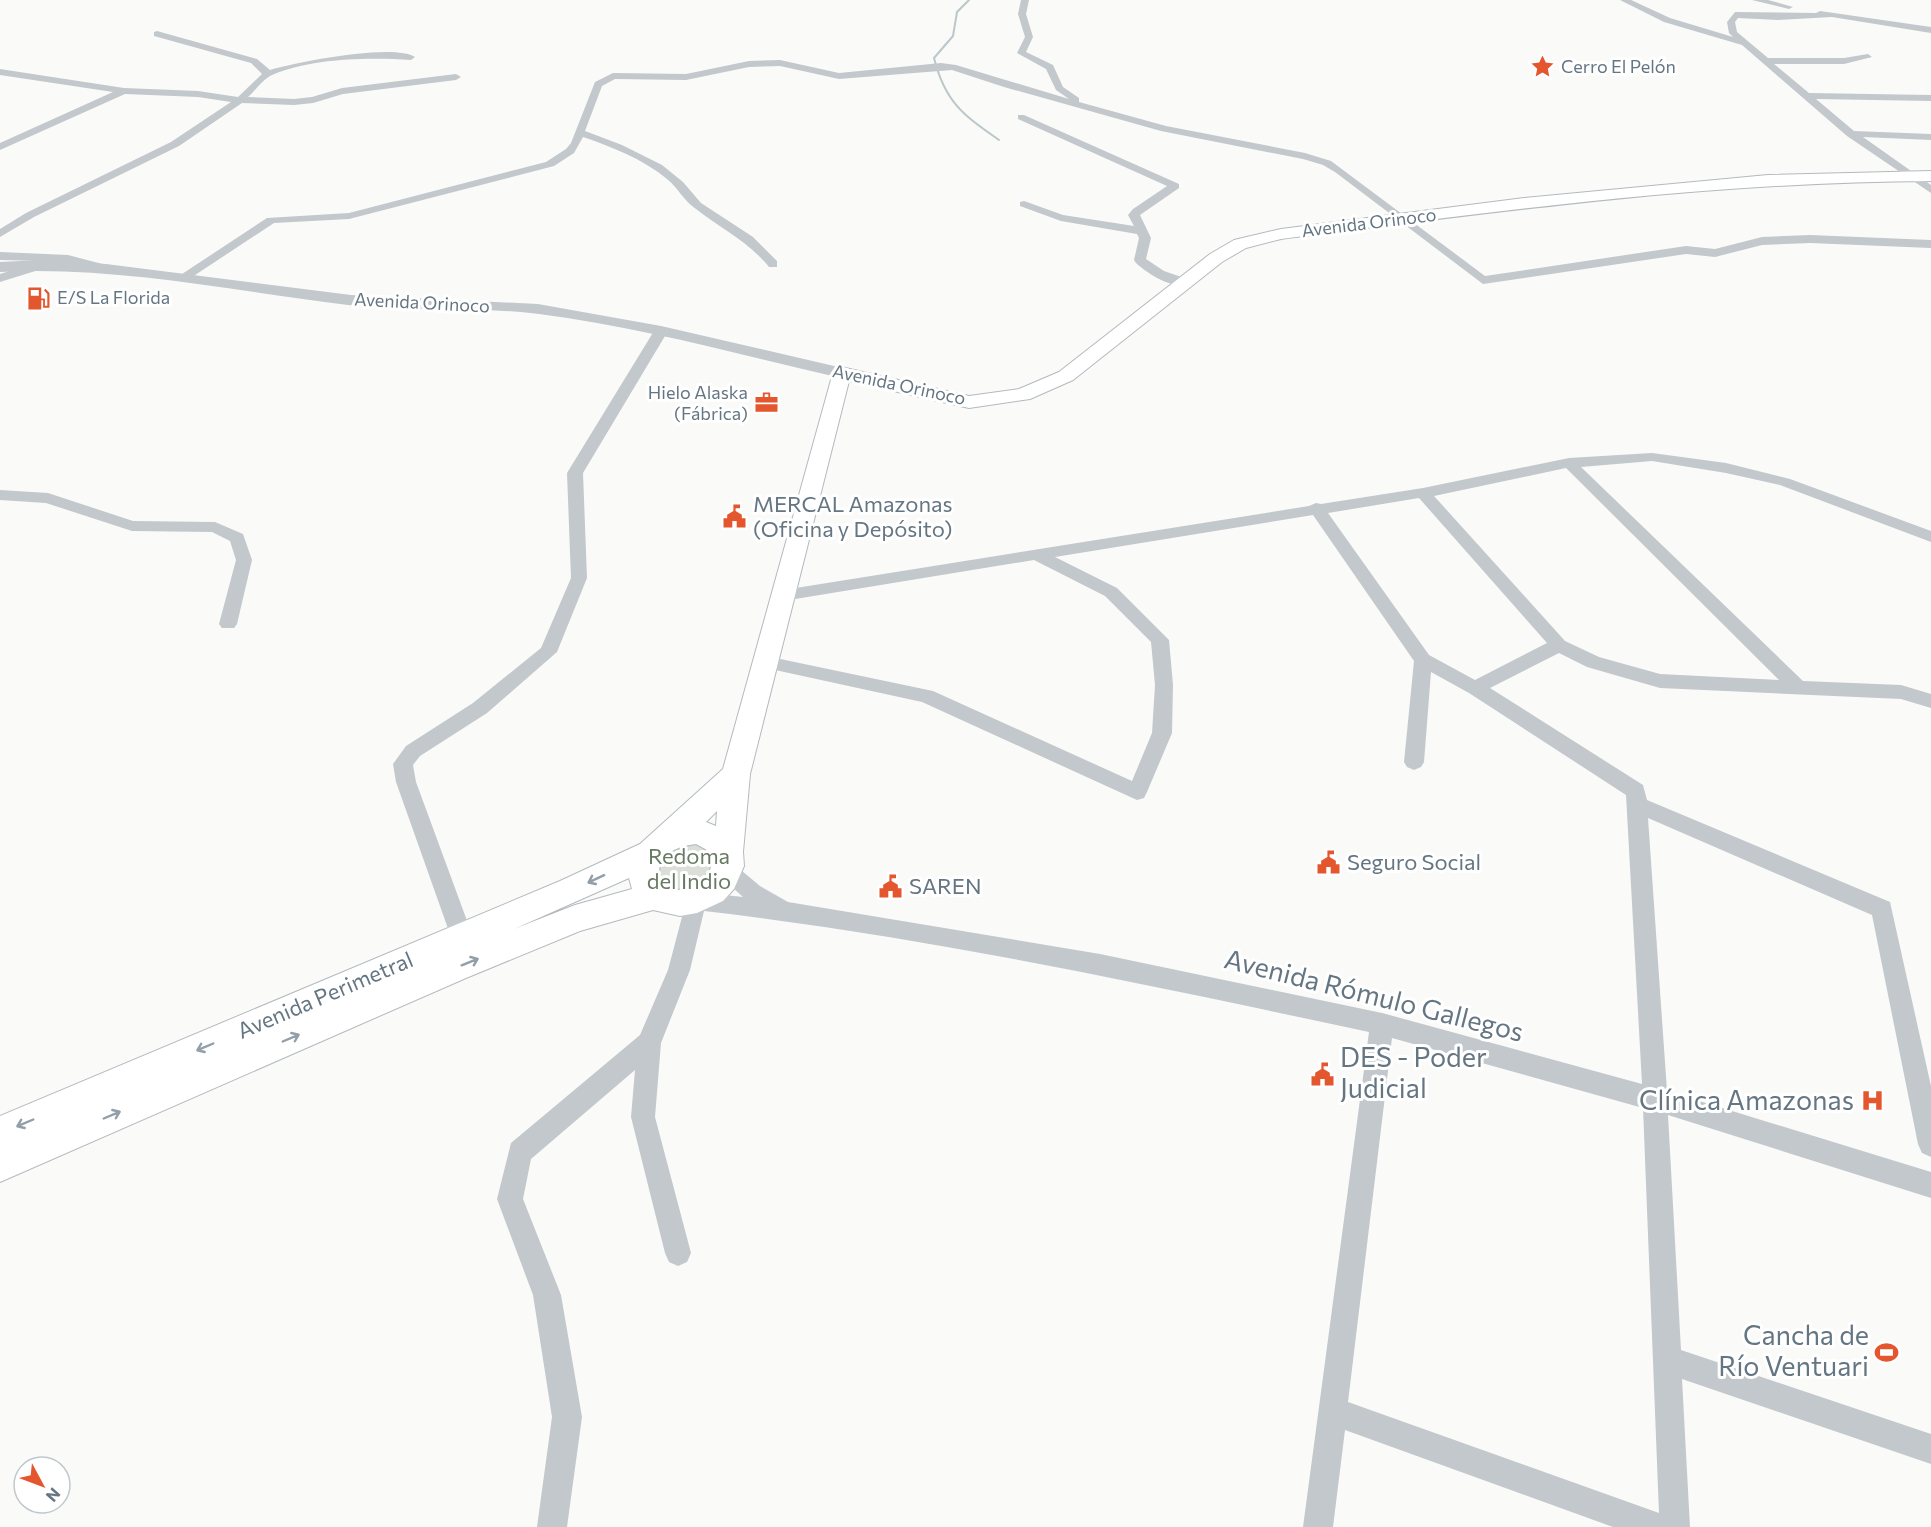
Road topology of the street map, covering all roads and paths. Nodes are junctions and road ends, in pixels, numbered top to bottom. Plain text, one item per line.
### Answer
1 (1025, 0) edge
2 (1624, 0) edge
3 (1756, 0) edge
4 (1831, 15) junction
5 (1882, 23) junction
6 (1931, 30) edge
7 (157, 34) dead end
8 (1920, 39) dead end
9 (1746, 44) junction
10 (411, 57) dead end
11 (1868, 57) dead end
12 (1766, 61) junction
13 (0, 72) edge
14 (267, 74) junction
15 (456, 77) dead end
16 (1007, 85) junction
17 (1059, 88) junction
18 (124, 91) junction
19 (1805, 96) junction
20 (1931, 98) edge
21 (240, 100) junction
22 (1083, 105) junction
23 (1021, 117) dead end
24 (580, 133) junction
25 (1851, 134) junction
26 (1931, 136) edge
27 (0, 147) edge
28 (1922, 178) edge
29 (1931, 190) edge
30 (1024, 204) dead end
31 (1403, 219) junction
32 (1142, 231) junction
33 (0, 234) edge
34 (1931, 244) edge
35 (0, 256) edge
36 (773, 264) dead end
37 (41, 265) junction
38 (69, 266) junction
39 (0, 267) edge
40 (106, 269) junction
41 (18, 272) junction
42 (0, 276) edge
43 (182, 278) junction
44 (1183, 282) junction
45 (661, 331) junction
46 (841, 373) junction
47 (1569, 463) junction
48 (1423, 493) junction
49 (0, 495) edge
50 (1316, 508) junction
51 (1931, 537) edge
52 (1037, 555) junction
53 (783, 595) junction
54 (228, 624) dead end
55 (1559, 645) junction
56 (1423, 660) junction
57 (766, 662) junction
58 (1798, 687) junction
59 (1475, 688) junction
60 (1931, 701) edge
61 (1414, 762) dead end
62 (736, 774) junction
63 (1637, 805) junction
64 (654, 849) junction
65 (728, 862) junction
66 (653, 896) junction
67 (696, 902) junction
68 (792, 912) junction
69 (462, 937) junction
70 (1382, 1024) junction
71 (649, 1043) junction
72 (1656, 1099) junction
73 (0, 1134) edge
74 (1931, 1143) edge
75 (0, 1163) edge
76 (1931, 1185) edge
77 (678, 1253) dead end
78 (1666, 1359) junction
79 (1332, 1411) junction
80 (1931, 1449) edge
81 (552, 1527) edge
82 (1318, 1527) edge
83 (1656, 1527) edge
84 (1675, 1527) edge

1 - 17 street
2 - 9 street
3 - 4 street
4 - 5 street
4 - 9 street
5 - 6 street
5 - 8 street
7 - 14 street
9 - 12 street
10 - 14 street
11 - 12 street
12 - 19 street
13 - 18 street
14 - 21 street
15 - 21 street
16 - 17 street
16 - 22 street
16 - 24 street
17 - 22 street
18 - 21 street
18 - 27 street
19 - 20 street
19 - 25 street
21 - 33 street
22 - 31 street
23 - 32 street
24 - 36 street
24 - 43 street
25 - 26 street
25 - 28 street
28 - 29 street
28 - 31 main road, Avenida Orinoco
30 - 32 street
31 - 34 street
31 - 44 main road, Avenida Orinoco
32 - 44 street
35 - 40 street
37 - 38 street, Avenida Orinoco
37 - 39 street, Avenida Orinoco
37 - 41 street
38 - 40 street, Avenida Orinoco
38 - 41 street, Avenida Orinoco
40 - 43 street, Avenida Orinoco
41 - 42 street, Avenida Orinoco
43 - 45 street, Avenida Orinoco
44 - 46 main road, Avenida Orinoco
45 - 46 street, Avenida Orinoco
45 - 69 street
46 - 53 main road
47 - 48 street
47 - 51 street
47 - 58 street
48 - 50 street
48 - 55 street
49 - 54 street
50 - 52 street
50 - 56 street
52 - 53 street
52 - 57 street
53 - 57 main road
55 - 58 street
55 - 59 street
56 - 59 street
56 - 61 street
57 - 62 main road
58 - 60 street
59 - 63 street
62 - 64 main road
62 - 65 main road
63 - 72 street
63 - 74 street
64 - 65 main road
64 - 66 main road
64 -> 69 main road, Avenida Perimetral
65 - 67 main road
65 - 68 street, Avenida Rómulo Gallegos
66 - 67 main road
75 -> 66 main road, Avenida Perimetral
67 - 68 street, Avenida Rómulo Gallegos
67 - 71 street
68 - 70 street, Avenida Rómulo Gallegos
69 -> 73 main road, Avenida Perimetral
70 - 72 street, Avenida Rómulo Gallegos
70 - 79 street
71 - 77 street
71 - 81 street
72 - 76 street, Avenida Rómulo Gallegos
72 - 78 street
78 - 80 street
78 - 84 street
79 - 82 street
79 - 83 street

